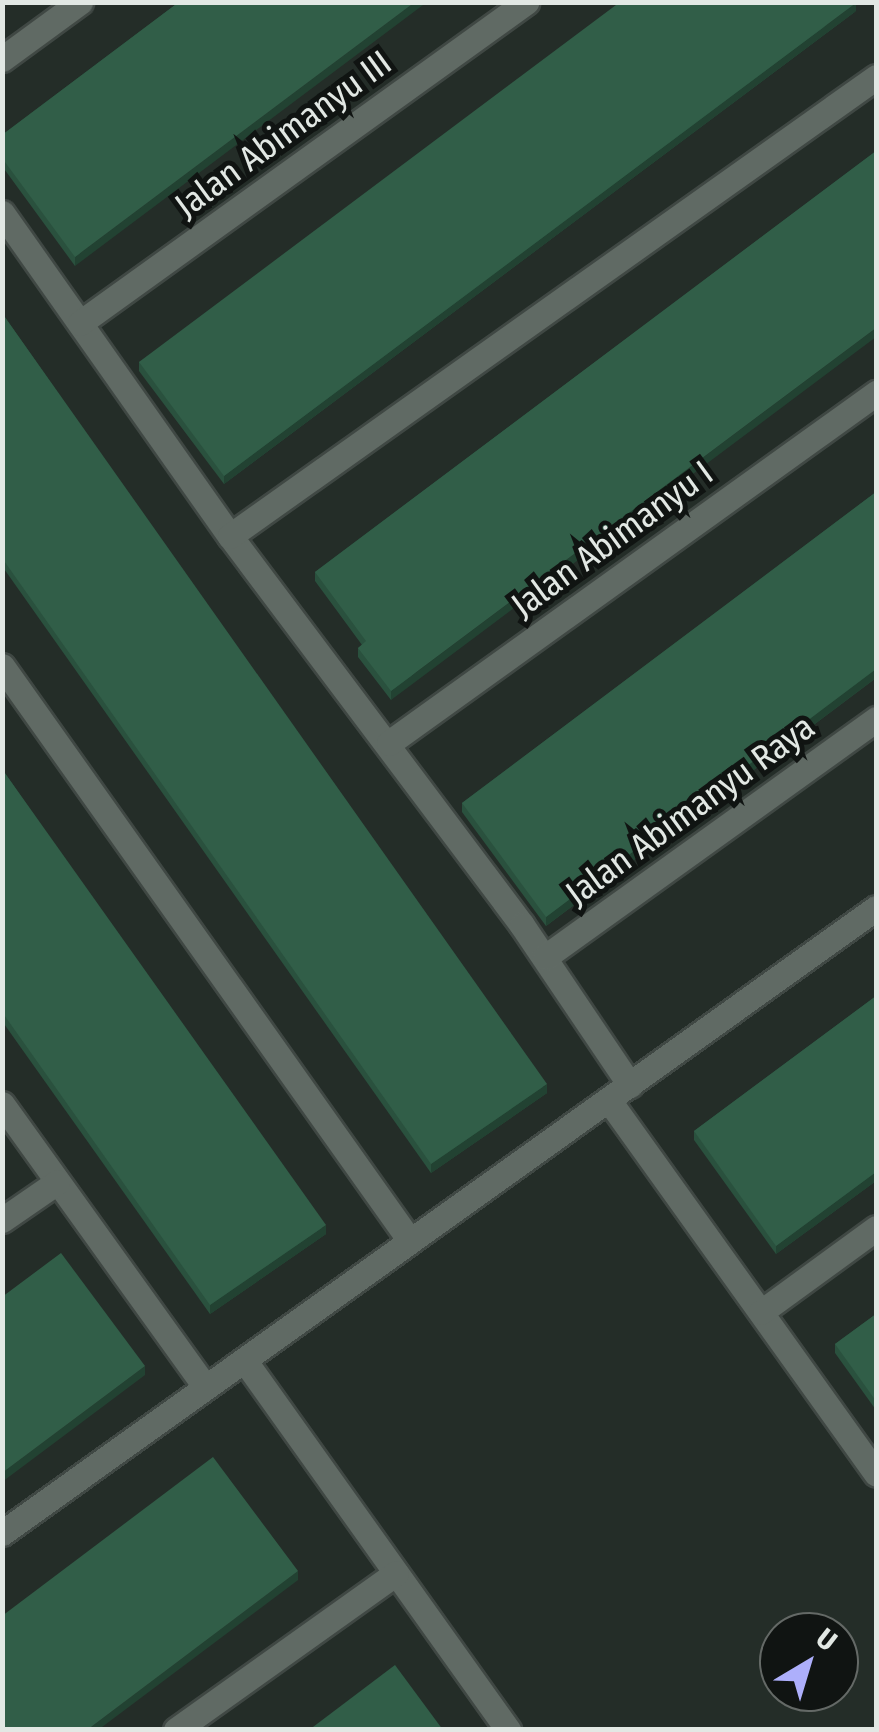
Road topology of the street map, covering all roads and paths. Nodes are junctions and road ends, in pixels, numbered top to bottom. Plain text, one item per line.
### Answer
1 (80, 2) edge
2 (526, 2) edge
3 (2, 59) edge
4 (876, 77) edge
5 (2, 214) edge
6 (80, 323) junction
7 (876, 393) edge
8 (230, 536) junction
9 (2, 666) edge
10 (876, 719) edge
11 (389, 743) junction
12 (876, 908) edge
13 (544, 957) junction
14 (630, 1085) junction
15 (610, 1102) junction
16 (2, 1104) edge
17 (58, 1182) junction
18 (2, 1220) edge
19 (876, 1228) edge
20 (408, 1238) junction
21 (761, 1312) junction
22 (247, 1364) junction
23 (204, 1386) junction
24 (876, 1473) edge
25 (2, 1533) edge
26 (396, 1573) junction
27 (176, 1730) edge
28 (508, 1730) edge

1 - 3 street
2 - 6 street, Jalan Abimanyu III
4 - 8 street
5 - 6 street
6 - 8 street
7 - 11 street, Jalan Abimanyu I
8 - 11 street
9 - 20 street
10 - 13 street, Jalan Abimanyu Raya
11 - 13 street
12 - 14 street
13 - 14 street
14 - 15 street
15 - 20 street
15 - 21 street
16 - 17 street
17 - 18 street
17 - 23 street
19 - 21 street
20 - 22 street
21 - 24 street
22 - 23 street
22 - 26 street
23 - 25 street
26 - 27 street
26 - 28 street

